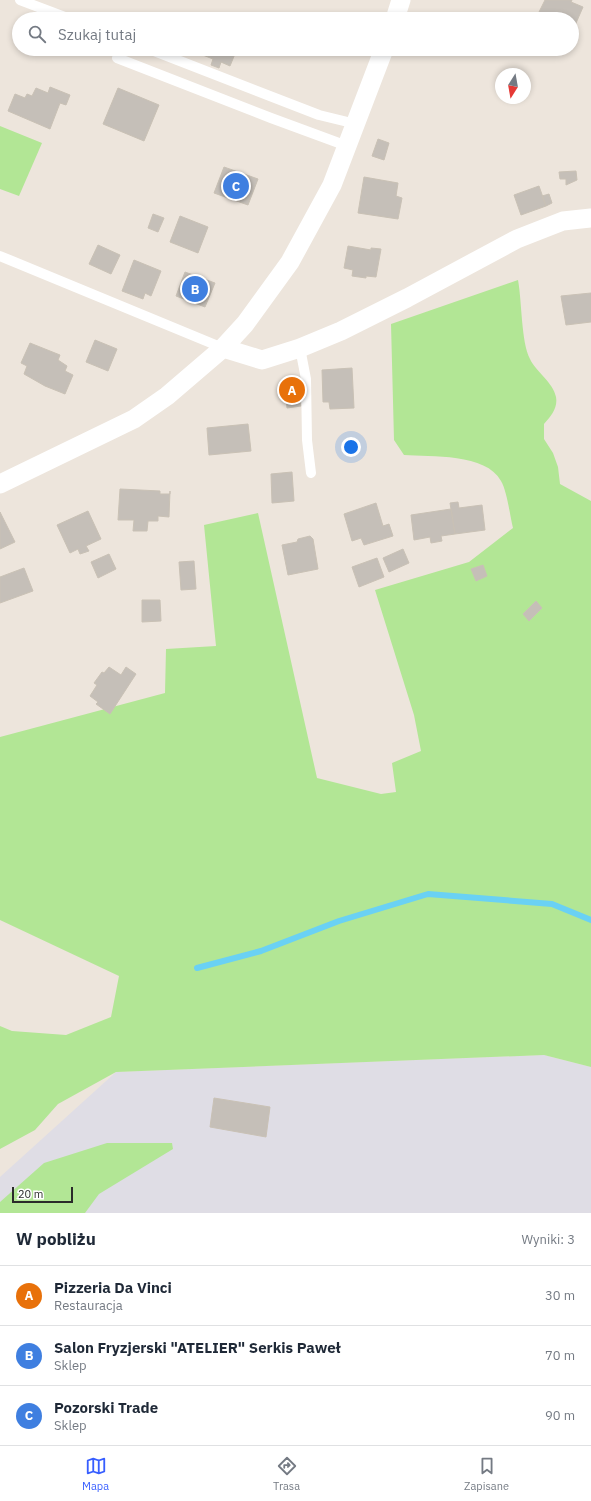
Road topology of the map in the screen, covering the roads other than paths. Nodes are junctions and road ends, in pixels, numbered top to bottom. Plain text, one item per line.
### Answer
1 (20, 0) edge
2 (401, 0) edge
3 (52, 12) edge
4 (397, 12) edge
5 (167, 56) edge
6 (381, 56) edge
7 (117, 58) dead end
8 (356, 124) junction
9 (347, 146) junction
10 (591, 218) edge
11 (0, 256) edge
12 (224, 348) junction
13 (300, 348) junction
14 (311, 473) dead end
15 (0, 484) edge

1 - 3 lane
2 - 4 street
5 - 8 lane
6 - 8 street
7 - 9 lane
8 - 9 street
9 - 12 street
10 - 13 street
11 - 12 lane
12 - 13 street
12 - 15 street
13 - 14 lane

